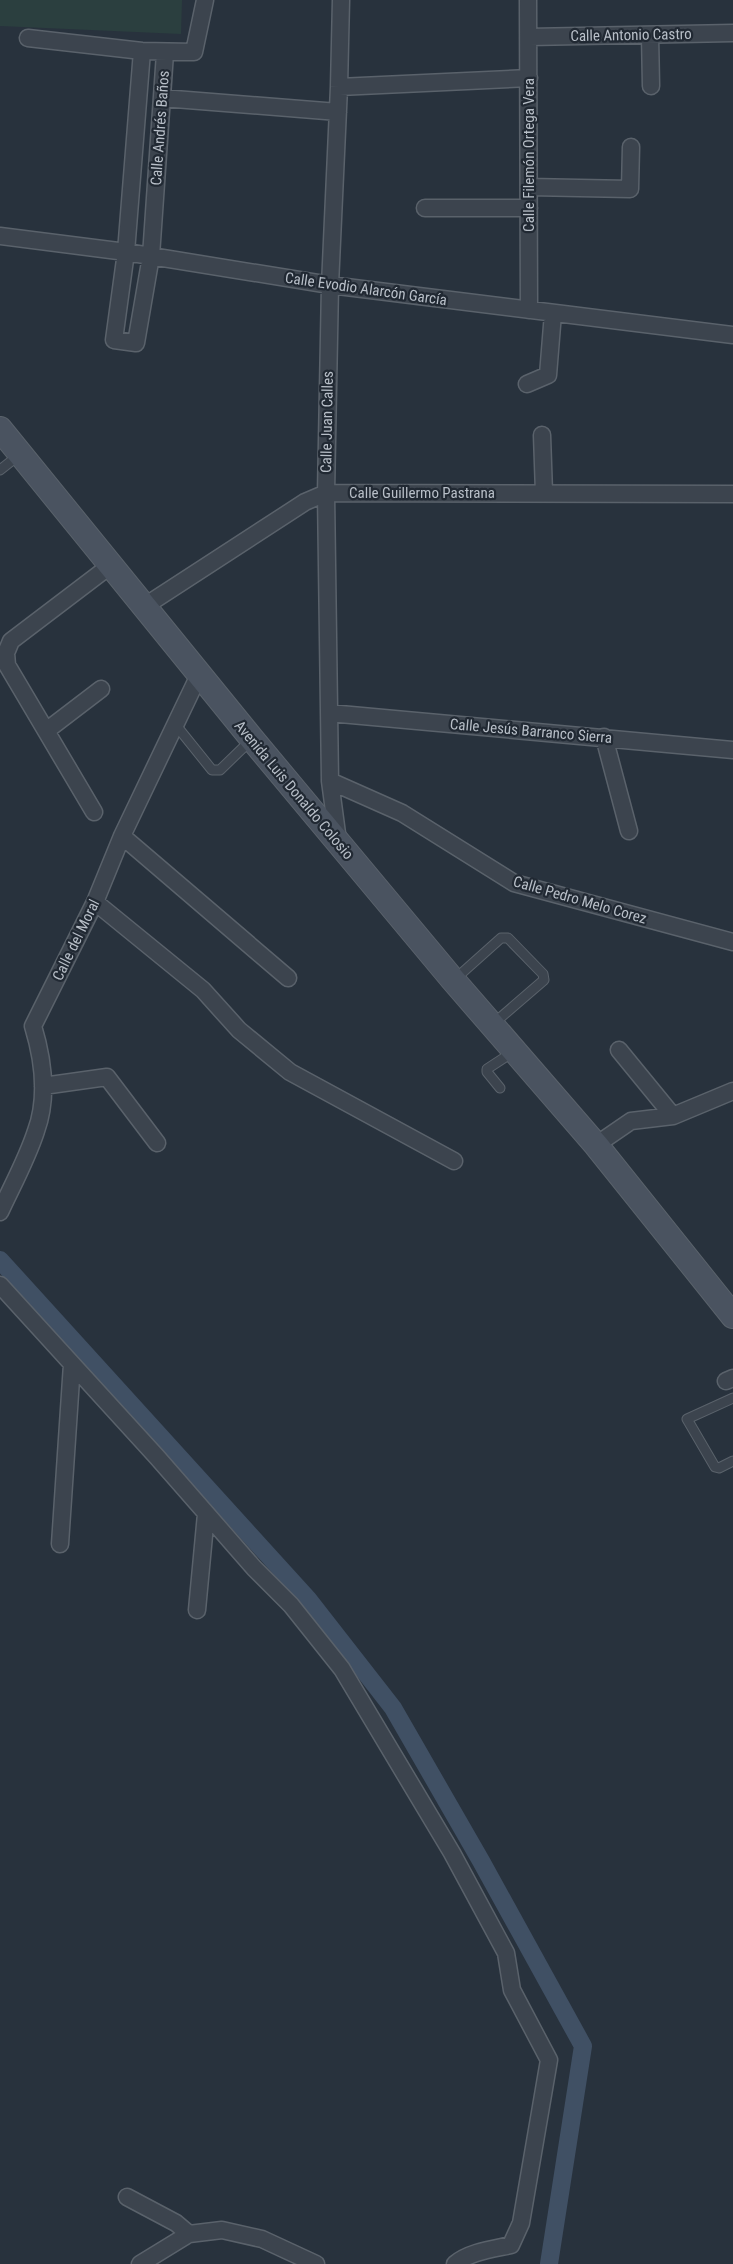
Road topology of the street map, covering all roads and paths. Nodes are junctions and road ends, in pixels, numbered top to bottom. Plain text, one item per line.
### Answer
1 (205, 0) edge
2 (341, 0) edge
3 (528, 0) edge
4 (733, 34) edge
5 (650, 35) junction
6 (529, 36) junction
7 (28, 38) dead end
8 (142, 51) junction
9 (165, 53) junction
10 (529, 78) junction
11 (651, 86) dead end
12 (339, 87) junction
13 (162, 98) junction
14 (338, 112) junction
15 (631, 147) dead end
16 (529, 187) junction
17 (425, 208) dead end
18 (529, 208) junction
19 (0, 236) edge
20 (126, 252) junction
21 (151, 256) junction
22 (330, 286) junction
23 (529, 310) junction
24 (553, 313) junction
25 (733, 334) edge
26 (527, 384) dead end
27 (0, 429) edge
28 (542, 435) dead end
29 (21, 454) junction
30 (0, 470) edge
31 (326, 493) junction
32 (544, 493) junction
33 (733, 494) edge
34 (111, 566) junction
35 (145, 606) junction
36 (199, 675) junction
37 (101, 689) dead end
38 (329, 713) junction
39 (175, 724) junction
40 (46, 731) junction
41 (604, 737) junction
42 (252, 739) junction
43 (733, 750) edge
44 (330, 781) junction
45 (94, 812) dead end
46 (629, 831) dead end
47 (120, 842) junction
48 (338, 844) junction
49 (98, 897) junction
50 (733, 942) edge
51 (288, 978) dead end
52 (453, 980) junction
53 (493, 1024) junction
54 (515, 1050) junction
55 (619, 1050) dead end
56 (43, 1086) junction
57 (500, 1088) dead end
58 (733, 1091) edge
59 (673, 1116) junction
60 (157, 1143) dead end
61 (596, 1146) junction
62 (454, 1161) dead end
63 (0, 1212) edge
64 (0, 1285) edge
65 (733, 1316) edge
66 (72, 1364) junction
67 (733, 1398) edge
68 (733, 1461) edge
69 (206, 1514) junction
70 (60, 1544) dead end
71 (198, 1610) dead end
72 (127, 2197) dead end
73 (189, 2234) junction
74 (313, 2263) edge
75 (140, 2264) edge
76 (454, 2264) edge

1 - 9 street, Calle Andrés Baños
2 - 12 street, Calle Juan Calles
3 - 6 street, Calle Filemón Ortega Vera
4 - 5 street, Calle Antonio Castro
5 - 6 street, Calle Antonio Castro
5 - 11 street
6 - 10 street, Calle Filemón Ortega Vera
7 - 8 street
8 - 9 street
8 - 20 street, Calle Andrés Baños
9 - 13 street, Calle Andrés Baños
10 - 12 street
10 - 16 street, Calle Filemón Ortega Vera
12 - 14 street, Calle Juan Calles
13 - 14 street
13 - 21 street, Calle Andrés Baños
14 - 22 street, Calle Juan Calles
15 - 16 street
16 - 18 street, Calle Filemón Ortega Vera
17 - 18 street
18 - 23 street, Calle Filemón Ortega Vera
19 - 20 street, Calle Evodio Alarcón García
20 - 21 street, Calle Evodio Alarcón García
20 - 21 street, Calle Andrés Baños
21 - 22 street, Calle Evodio Alarcón García
22 - 23 street, Calle Evodio Alarcón García
22 - 31 street, Calle Juan Calles
23 - 24 street, Calle Evodio Alarcón García
24 - 25 street, Calle Evodio Alarcón García
24 - 26 street
27 - 29 main road, Avenida Luis Donaldo Colosio
28 - 32 street
29 - 30 lane
29 - 34 main road, Avenida Luis Donaldo Colosio
31 - 32 street, Calle Guillermo Pastrana
31 - 35 street, Calle Guillermo Pastrana
31 - 38 street, Calle Juan Calles
32 - 33 street, Calle Guillermo Pastrana
34 - 35 main road, Avenida Luis Donaldo Colosio
34 - 40 street
35 - 36 main road, Avenida Luis Donaldo Colosio
36 - 39 street, Calle del Moral
36 - 42 main road, Avenida Luis Donaldo Colosio
37 - 40 street
38 - 41 street, Calle Jesús Barranco Sierra
38 - 44 street, Calle Juan Calles
39 - 42 lane
39 - 47 street, Calle del Moral
40 - 45 street
41 - 43 street, Calle Jesús Barranco Sierra
41 - 46 street
42 - 48 main road, Avenida Luis Donaldo Colosio
44 - 48 street, Calle Juan Calles
44 - 50 street, Calle Pedro Melo Corez
47 - 49 street, Calle del Moral
47 - 51 street
48 - 52 main road, Avenida Luis Donaldo Colosio
49 - 56 street, Calle del Moral
49 - 62 street
52 - 53 main road, Avenida Luis Donaldo Colosio
52 - 53 lane
53 - 54 main road, Avenida Luis Donaldo Colosio
54 - 57 lane
54 - 61 main road, Avenida Luis Donaldo Colosio
55 - 59 street
56 - 60 street
56 - 63 street, Calle del Moral
58 - 59 street
59 - 61 street
61 - 65 main road, Avenida Luis Donaldo Colosio
64 - 66 street
66 - 69 street
66 - 70 street
67 - 68 lane
69 - 71 street
69 - 76 street
72 - 73 street
73 - 74 street
73 - 75 street

